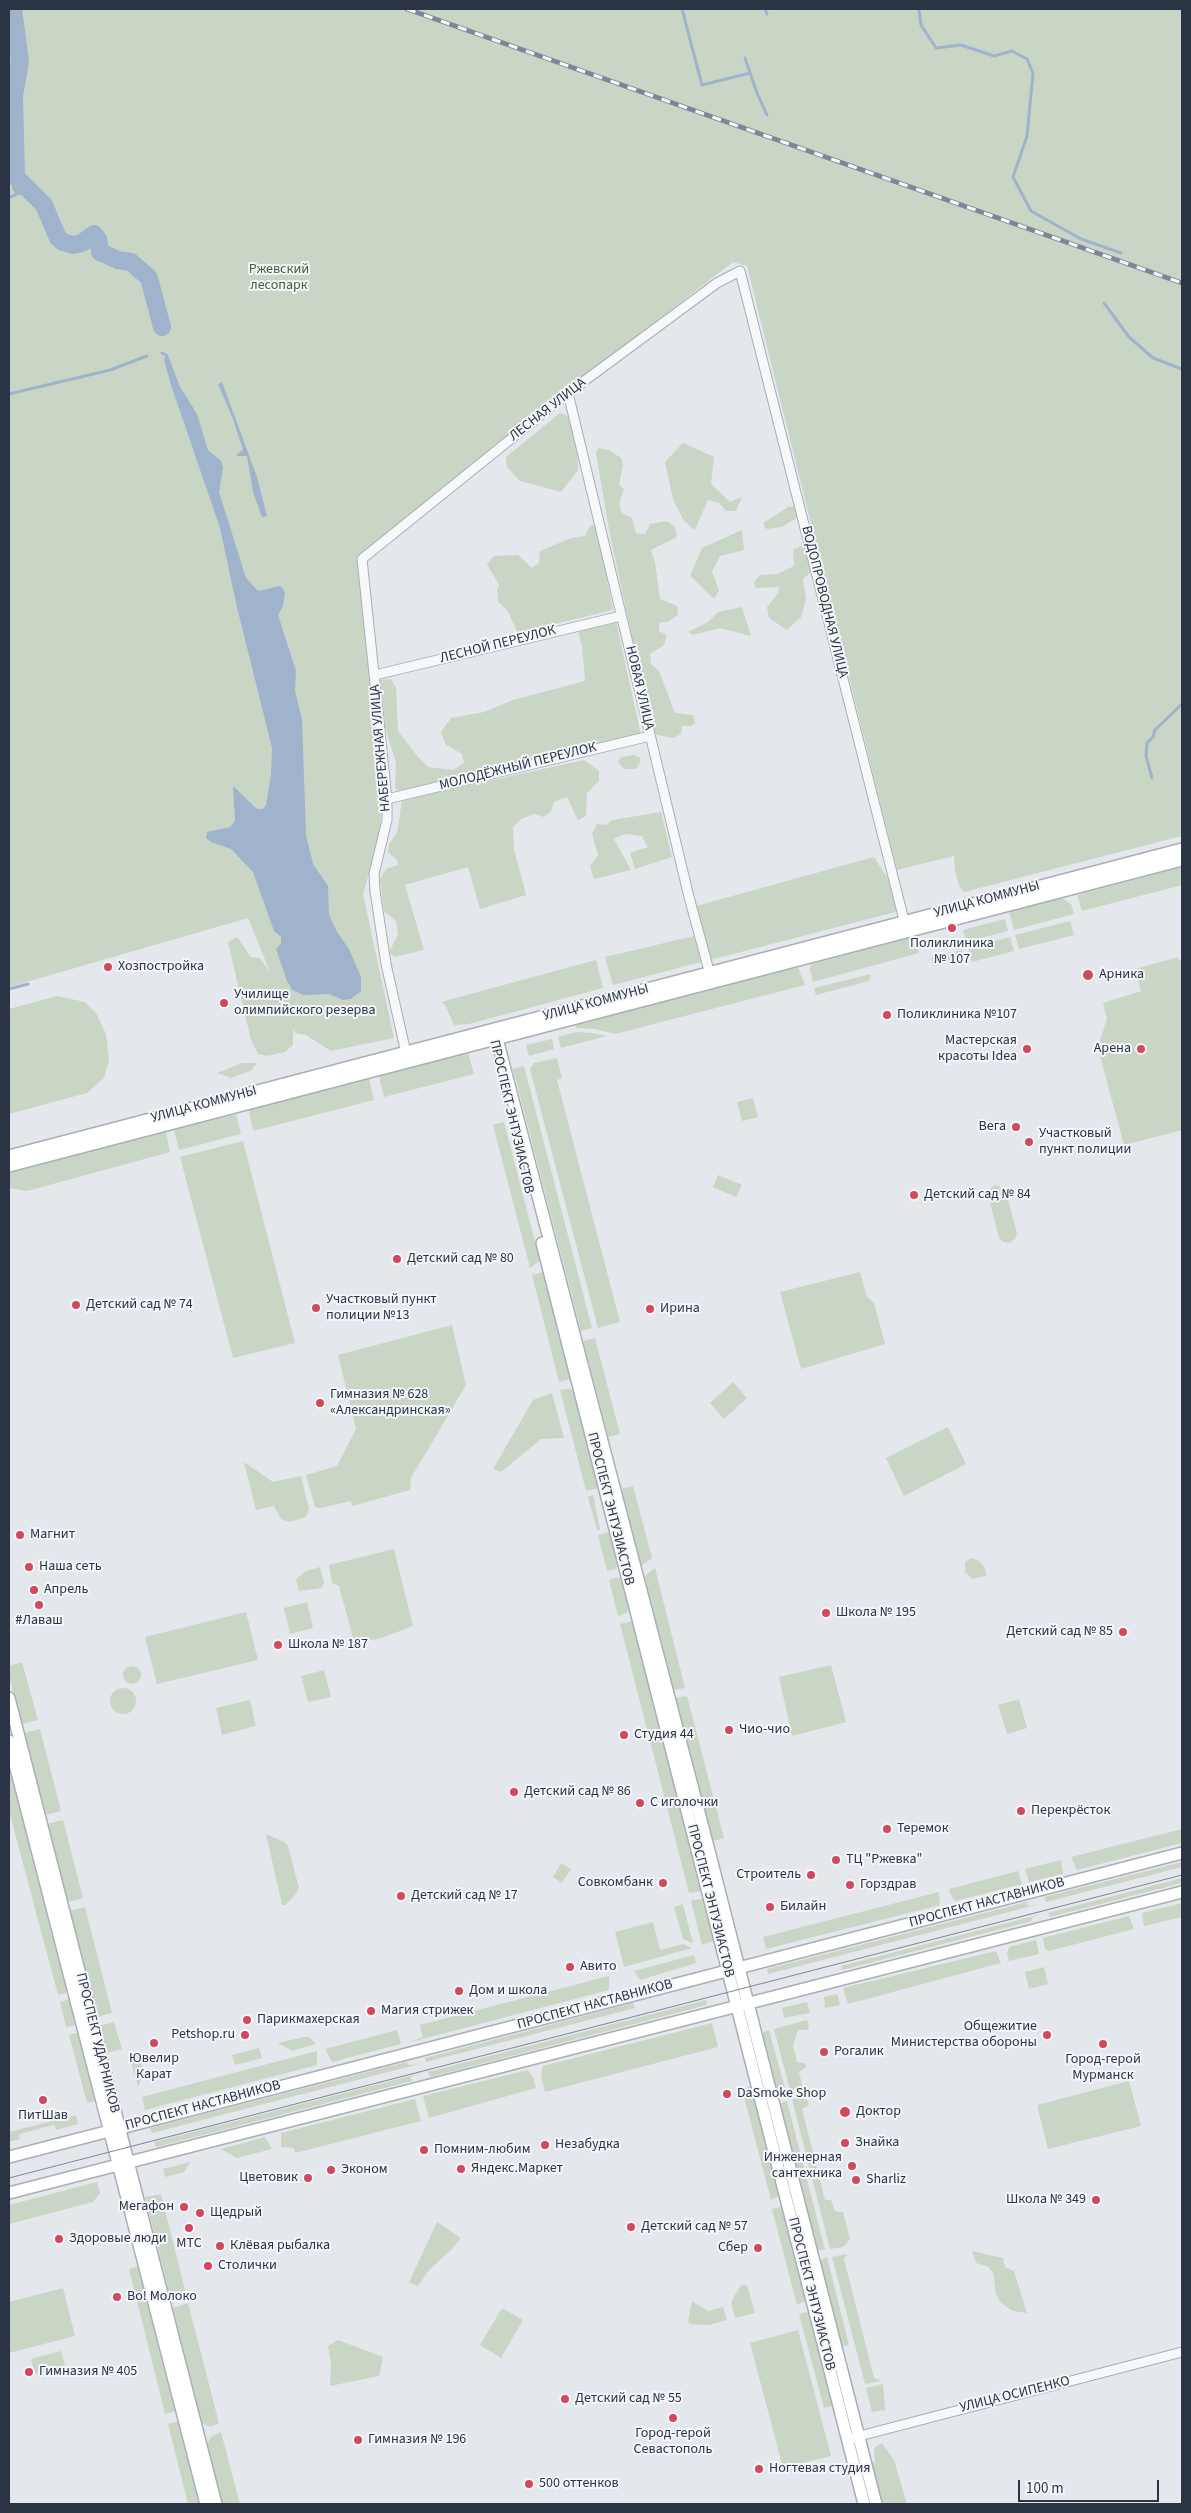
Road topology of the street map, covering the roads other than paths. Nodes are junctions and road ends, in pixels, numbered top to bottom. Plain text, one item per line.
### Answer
1 (740, 272) joint
2 (568, 393) junction
3 (362, 559) joint
4 (622, 616) junction
5 (375, 675) junction
6 (650, 736) junction
7 (386, 799) junction
8 (1182, 849) edge
9 (1182, 860) edge
10 (906, 927) junction
11 (711, 978) junction
12 (493, 1037) junction
13 (406, 1053) junction
14 (9, 1156) edge
15 (9, 1166) edge
16 (9, 1698) edge
17 (9, 1741) edge
18 (14, 1754) edge
19 (1182, 1853) edge
20 (1182, 1892) edge
21 (734, 1969) junction
22 (742, 2005) junction
23 (115, 2130) junction
24 (9, 2157) edge
25 (123, 2164) junction
26 (9, 2193) edge
27 (1182, 2352) edge
28 (853, 2437) junction
29 (206, 2504) edge
30 (216, 2504) edge
31 (864, 2504) edge
32 (876, 2504) edge

1 - 2 street, ЛЕСНАЯ УЛИЦА
1 - 10 street, ВОДОПРОВОДНАЯ УЛИЦА
2 - 3 street, ЛЕСНАЯ УЛИЦА
2 - 4 street, НОВАЯ УЛИЦА
3 - 5 street, НАБЕРЕЖНАЯ УЛИЦА
4 - 5 street, ЛЕСНОЙ ПЕРЕУЛОК
4 - 6 street, НОВАЯ УЛИЦА
5 - 7 street, НАБЕРЕЖНАЯ УЛИЦА
6 - 7 street, МОЛОДЁЖНЫЙ ПЕРЕУЛОК
6 - 11 street, НОВАЯ УЛИЦА
7 - 13 street, НАБЕРЕЖНАЯ УЛИЦА
8 - 10 main road, УЛИЦА КОММУНЫ
9 - 10 main road, УЛИЦА КОММУНЫ
10 - 11 main road, УЛИЦА КОММУНЫ
11 - 12 main road, УЛИЦА КОММУНЫ
12 - 13 main road, УЛИЦА КОММУНЫ
12 - 15 main road, УЛИЦА КОММУНЫ
12 - 21 main road, ПРОСПЕКТ ЭНТУЗИАСТОВ
13 - 14 main road, УЛИЦА КОММУНЫ
16 - 18 main road, ПРОСПЕКТ УДАРНИКОВ
17 - 18 main road, ПРОСПЕКТ УДАРНИКОВ
18 - 23 main road, ПРОСПЕКТ УДАРНИКОВ
19 - 21 main road, ПРОСПЕКТ НАСТАВНИКОВ
20 - 22 main road
21 - 22 main road, ПРОСПЕКТ ЭНТУЗИАСТОВ
21 - 23 main road, ПРОСПЕКТ НАСТАВНИКОВ
22 - 25 main road
22 - 28 main road, ПРОСПЕКТ ЭНТУЗИАСТОВ
23 - 24 main road, ПРОСПЕКТ НАСТАВНИКОВ
23 - 25 main road, ПРОСПЕКТ УДАРНИКОВ
25 - 26 main road
25 - 29 main road, ПРОСПЕКТ УДАРНИКОВ
25 - 30 main road, ПРОСПЕКТ УДАРНИКОВ
27 - 28 street, УЛИЦА ОСИПЕНКО
28 - 31 main road, ПРОСПЕКТ ЭНТУЗИАСТОВ
28 - 32 main road, ПРОСПЕКТ ЭНТУЗИАСТОВ

